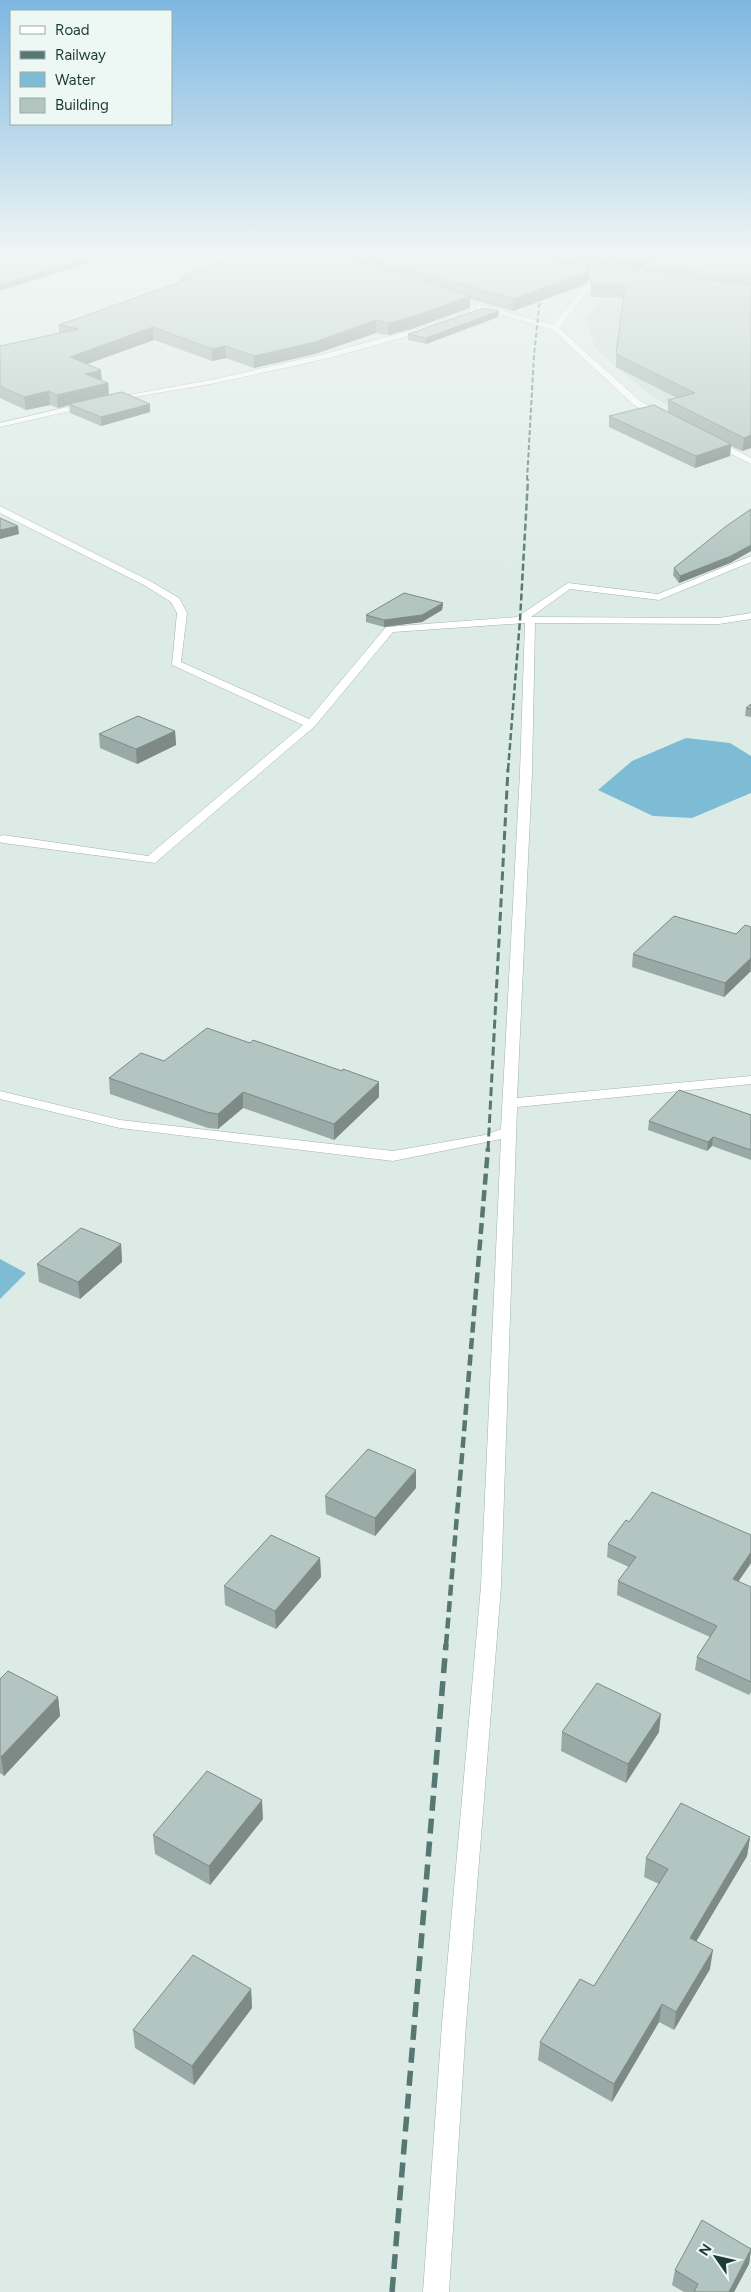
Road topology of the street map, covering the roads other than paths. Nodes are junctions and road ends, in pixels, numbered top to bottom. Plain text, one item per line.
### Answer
1 (291, 364) edge
2 (594, 364) edge
3 (104, 401) edge
4 (94, 403) edge
5 (672, 421) edge
6 (0, 425) edge
7 (707, 439) edge
8 (751, 461) edge
9 (0, 509) edge
10 (751, 558) edge
11 (751, 616) edge
12 (525, 620) junction
13 (311, 724) junction
14 (3, 839) dead end
15 (751, 1080) edge
16 (0, 1095) edge
17 (510, 1103) junction
18 (509, 1131) junction
19 (436, 2292) edge

1 - 3 street
2 - 5 street
4 - 6 street
7 - 8 street
9 - 13 street
10 - 12 street
11 - 12 street
12 - 13 street
12 - 17 street
13 - 14 street
15 - 17 street
16 - 18 street
17 - 18 street
18 - 19 street

